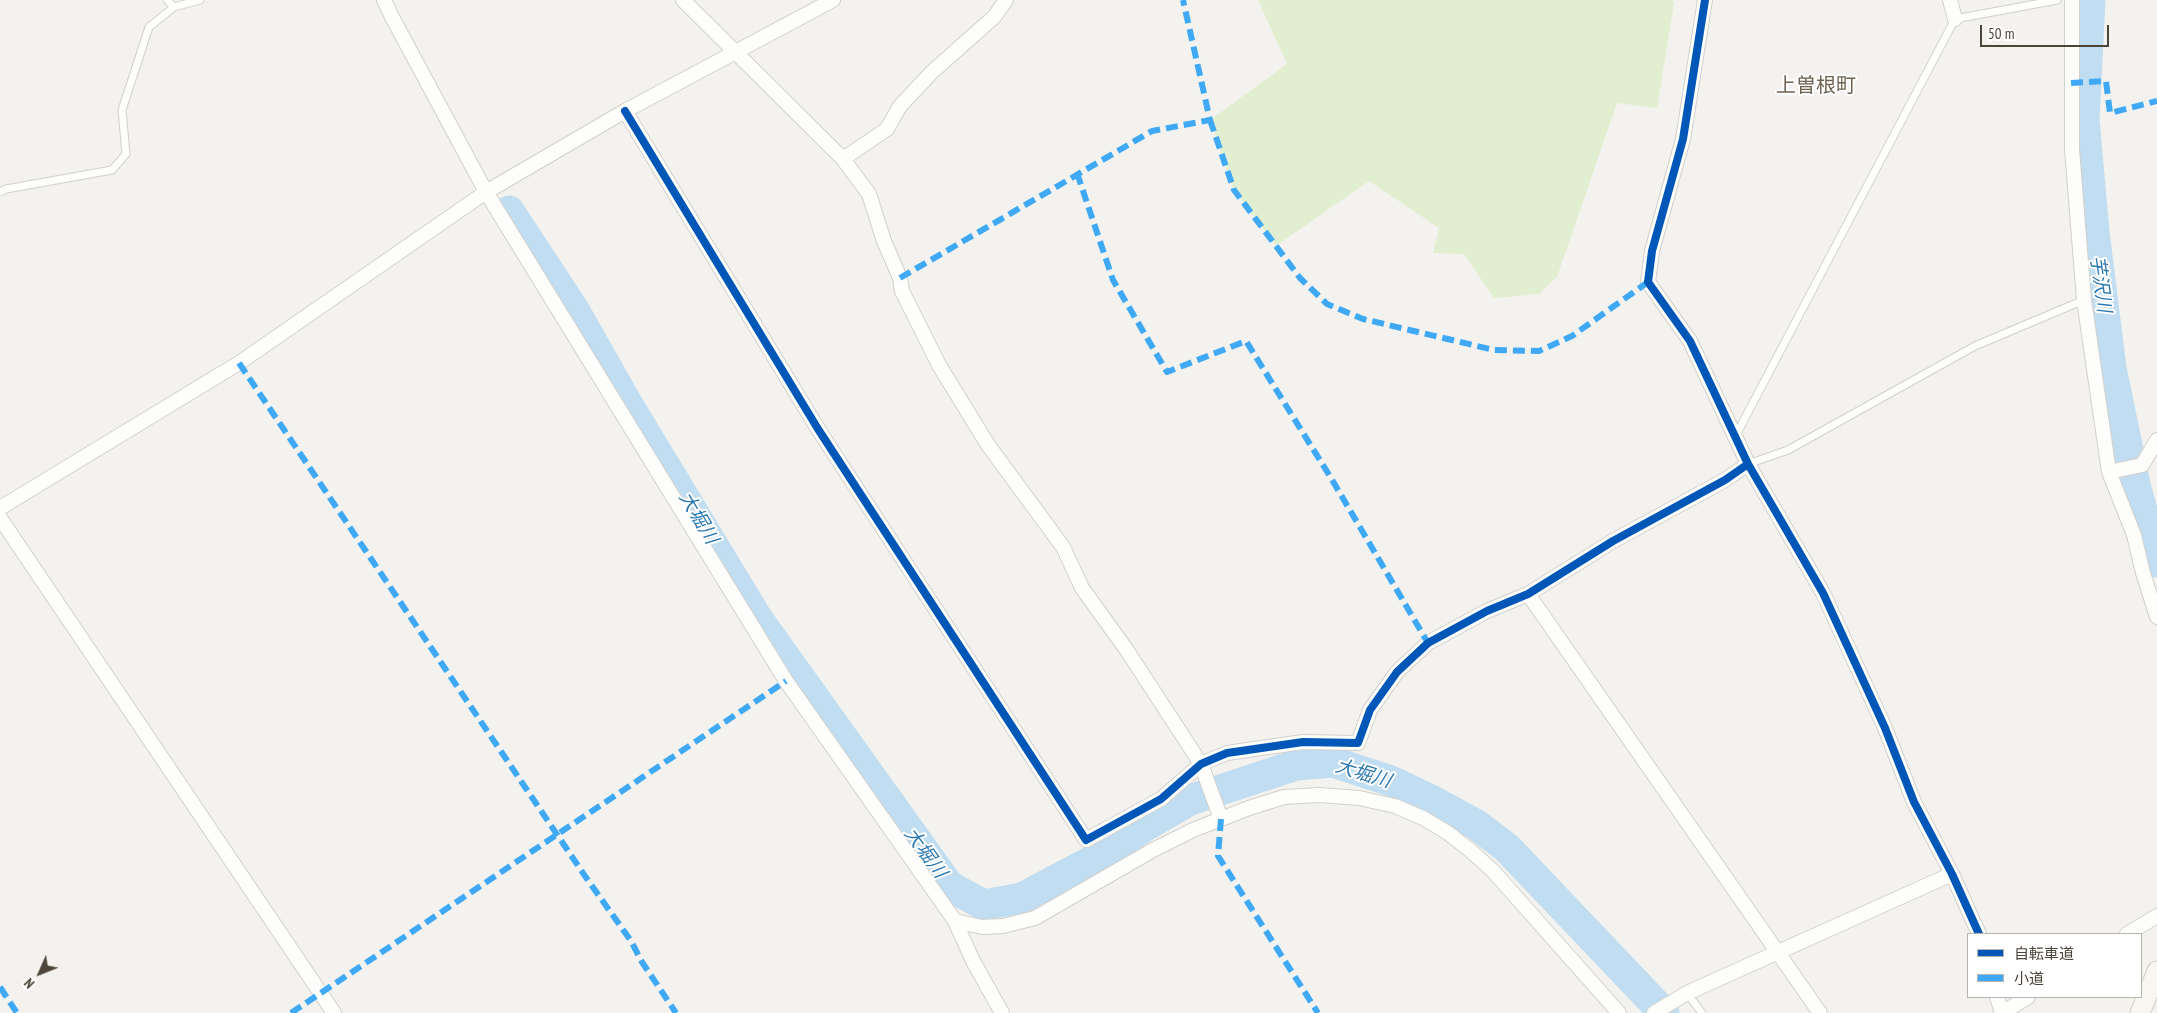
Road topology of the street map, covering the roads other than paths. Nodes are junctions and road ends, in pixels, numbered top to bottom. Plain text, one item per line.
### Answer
1 (167, 0) edge
2 (200, 0) edge
3 (384, 0) edge
4 (683, 0) edge
5 (833, 0) edge
6 (1006, 0) edge
7 (1705, 0) edge
8 (1950, 0) edge
9 (2057, 0) edge
10 (2072, 0) edge
11 (174, 7) junction
12 (1955, 18) junction
13 (735, 52) junction
14 (625, 111) junction
15 (843, 159) junction
16 (0, 192) edge
17 (486, 192) junction
18 (2084, 300) junction
19 (1735, 437) junction
20 (2157, 440) edge
21 (1748, 464) junction
22 (2115, 470) junction
23 (0, 508) edge
24 (0, 518) edge
25 (1528, 594) junction
26 (2157, 617) edge
27 (1202, 765) junction
28 (1221, 819) junction
29 (1952, 874) junction
30 (2157, 916) edge
31 (955, 921) junction
32 (1979, 933) edge
33 (2130, 933) edge
34 (1778, 954) junction
35 (2157, 971) edge
36 (1687, 993) junction
37 (1998, 998) edge
38 (2026, 998) edge
39 (334, 1013) edge
40 (1002, 1013) edge
41 (1619, 1013) edge
42 (1654, 1013) edge
43 (1702, 1013) edge
44 (1820, 1013) edge
45 (2002, 1013) edge
46 (2140, 1013) edge

1 - 11 lane
2 - 11 lane
3 - 17 street
4 - 13 street
5 - 13 street
6 - 15 street
7 - 19 street
8 - 12 street
9 - 12 lane
10 - 18 street
11 - 16 lane
12 - 19 lane
13 - 14 street
13 - 15 street
14 - 17 street
14 - 27 street
15 - 27 street
17 - 23 street
17 - 31 street
18 - 21 lane
18 - 22 street
19 - 21 street
20 - 22 street
21 - 25 street
21 - 29 street
22 - 26 street
24 - 39 street
25 - 27 street
25 - 34 street
27 - 28 street
28 - 31 street
28 - 41 street
29 - 32 street
29 - 34 street
30 - 33 street
31 - 40 street
34 - 36 street
34 - 44 street
35 - 46 main road
36 - 42 street
36 - 43 lane
37 - 45 street
38 - 45 street

